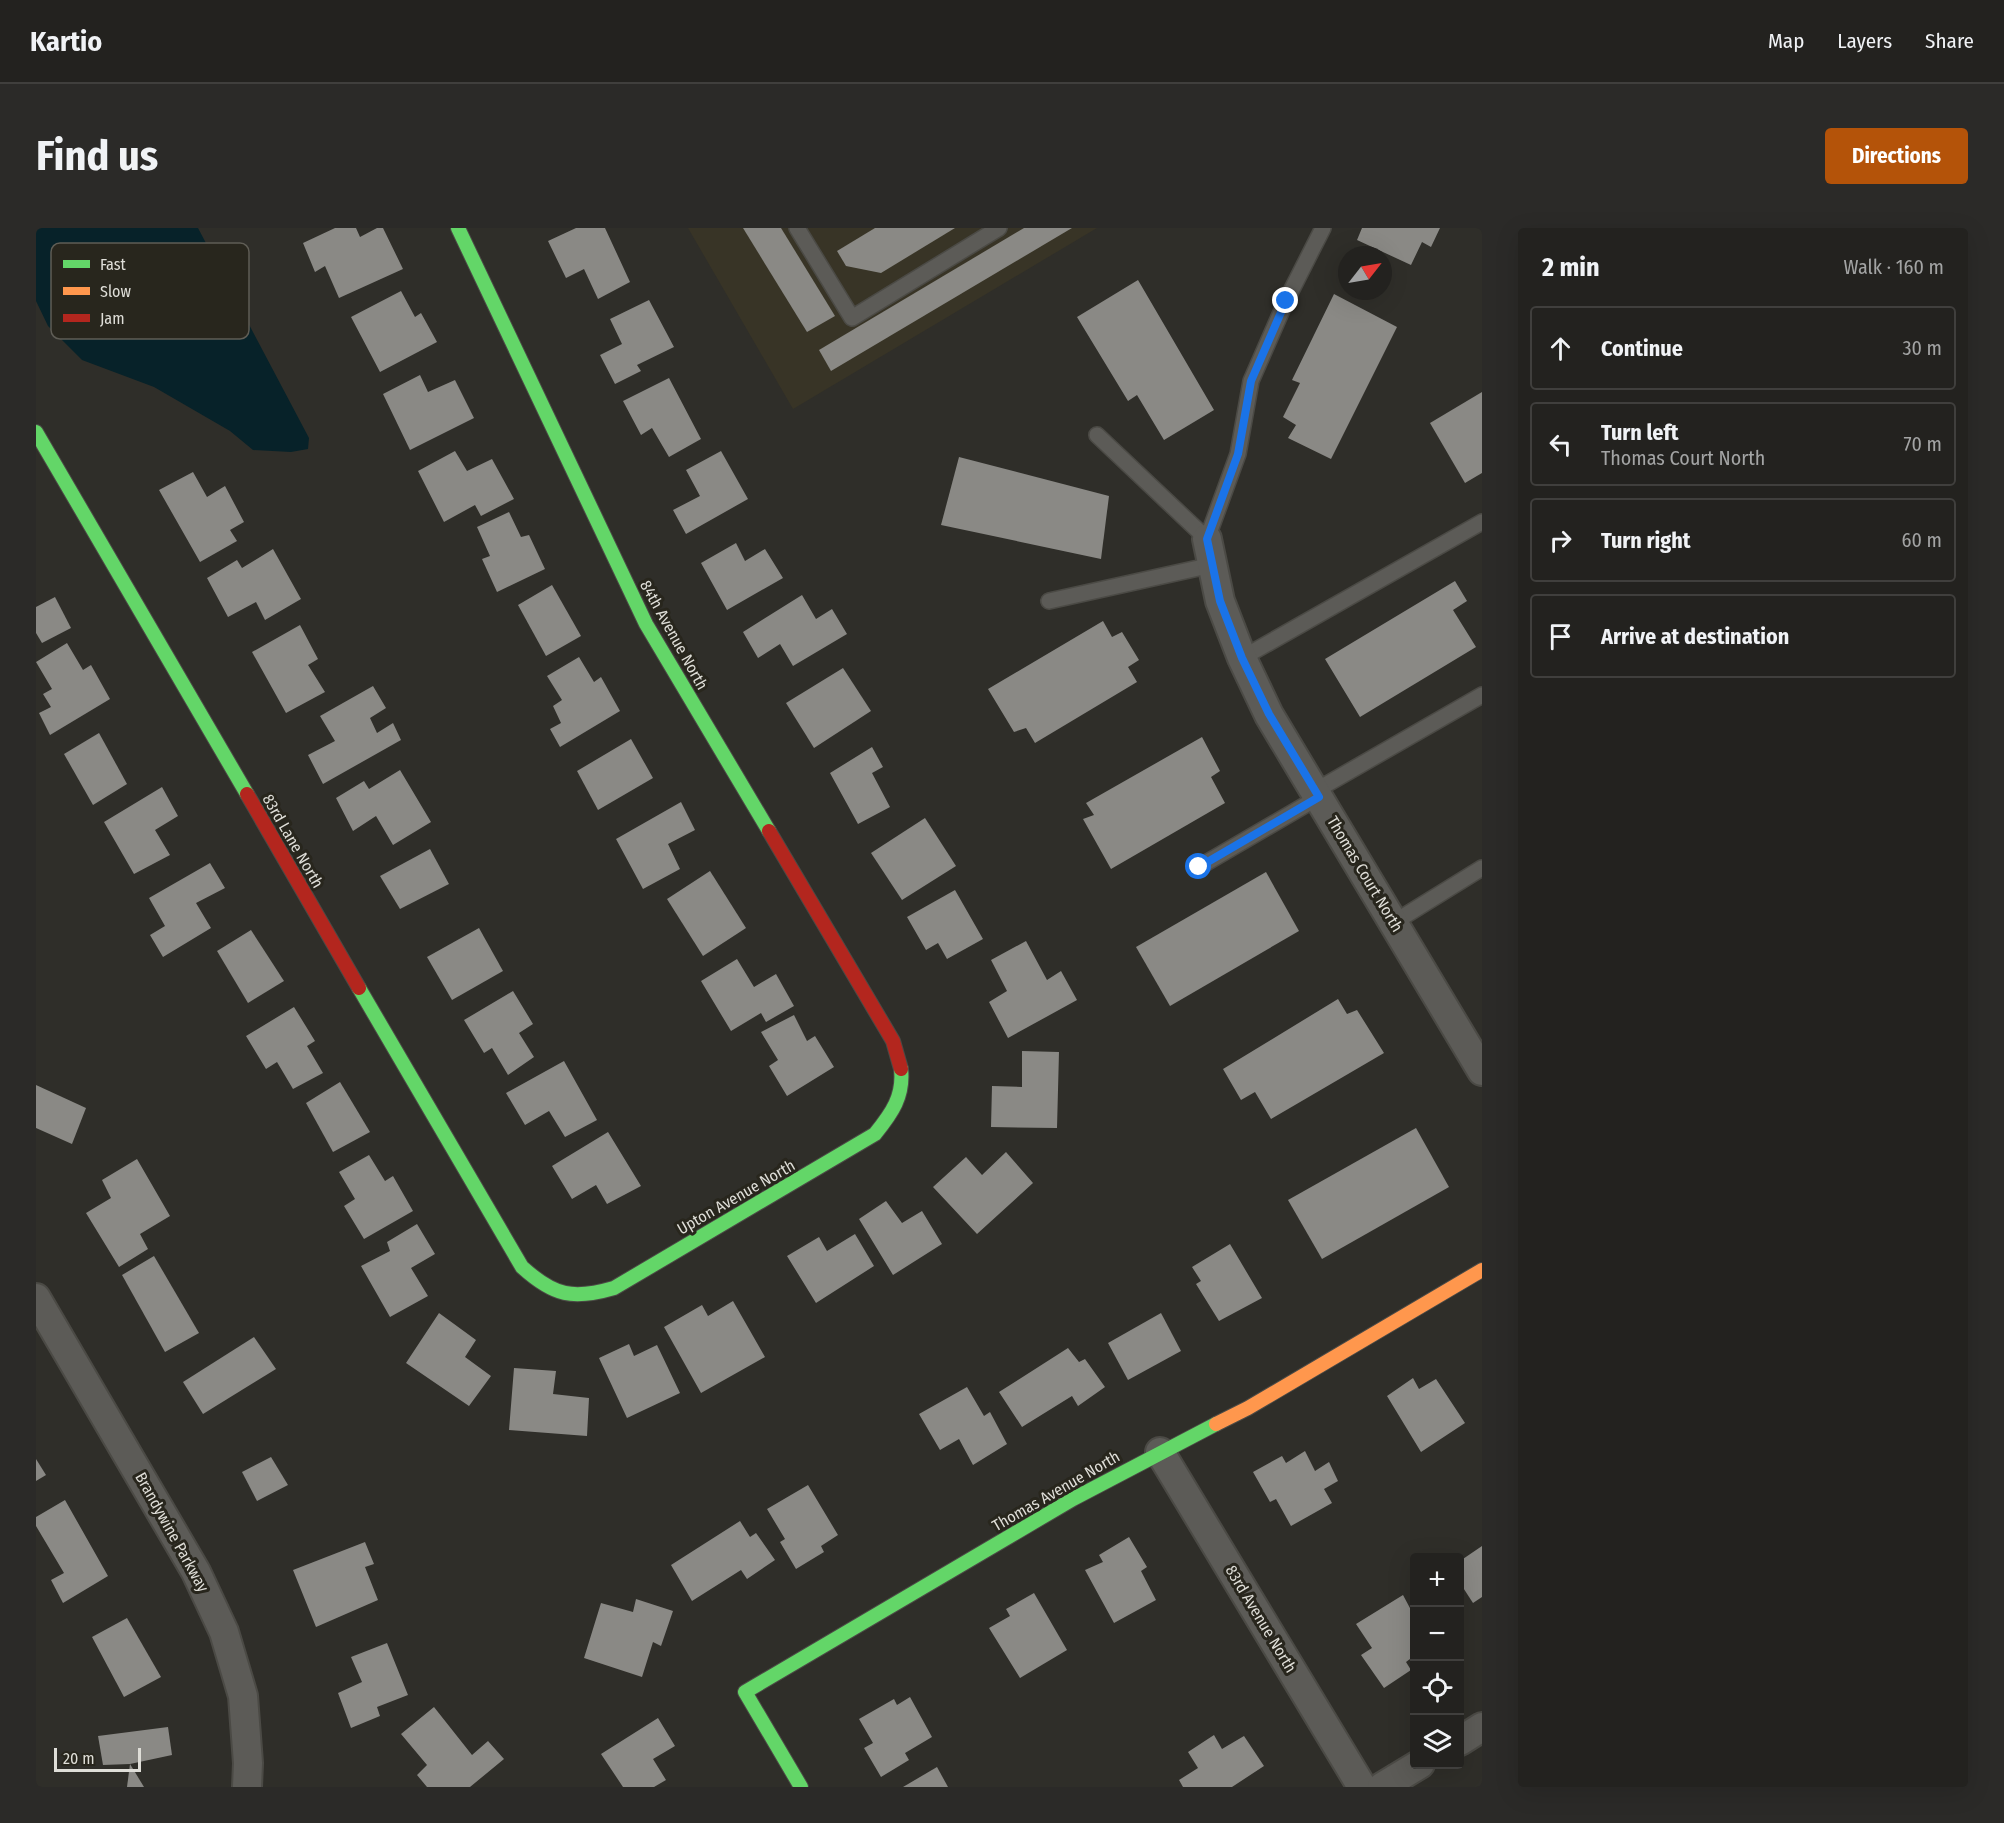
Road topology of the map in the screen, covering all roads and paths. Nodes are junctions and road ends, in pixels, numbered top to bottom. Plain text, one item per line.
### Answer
1 (458, 228) edge
2 (797, 228) edge
3 (999, 228) edge
4 (1323, 228) edge
5 (36, 432) edge
6 (1097, 435) dead end
7 (1482, 522) edge
8 (1210, 552) junction
9 (1049, 601) dead end
10 (1242, 658) junction
11 (1482, 695) edge
12 (1317, 794) junction
13 (1199, 867) dead end
14 (1482, 868) edge
15 (1393, 922) junction
16 (892, 1041) joint
17 (1479, 1058) edge
18 (522, 1267) joint
19 (1482, 1270) edge
20 (36, 1298) edge
21 (1160, 1452) junction
22 (1482, 1727) edge
23 (1464, 1738) edge
24 (1412, 1769) edge
25 (247, 1787) edge
26 (801, 1787) edge
27 (1362, 1787) edge
28 (1382, 1787) edge

1 - 16 street, 84th Avenue North
2 - 3 lane
4 - 8 lane
5 - 18 street, 83rd Lane North
6 - 8 lane
7 - 10 lane
8 - 9 lane
8 - 10 street, Thomas Court North
10 - 12 street, Thomas Court North
11 - 12 lane
12 - 13 lane
12 - 15 street, Thomas Court North
14 - 15 lane
15 - 17 street, Thomas Court North
16 - 18 street, Upton Avenue North
19 - 21 street, Thomas Avenue North
20 - 25 street, Brandywine Parkway
21 - 26 street, Thomas Avenue North
21 - 27 street, 83rd Avenue North
22 - 23 street
24 - 28 street

